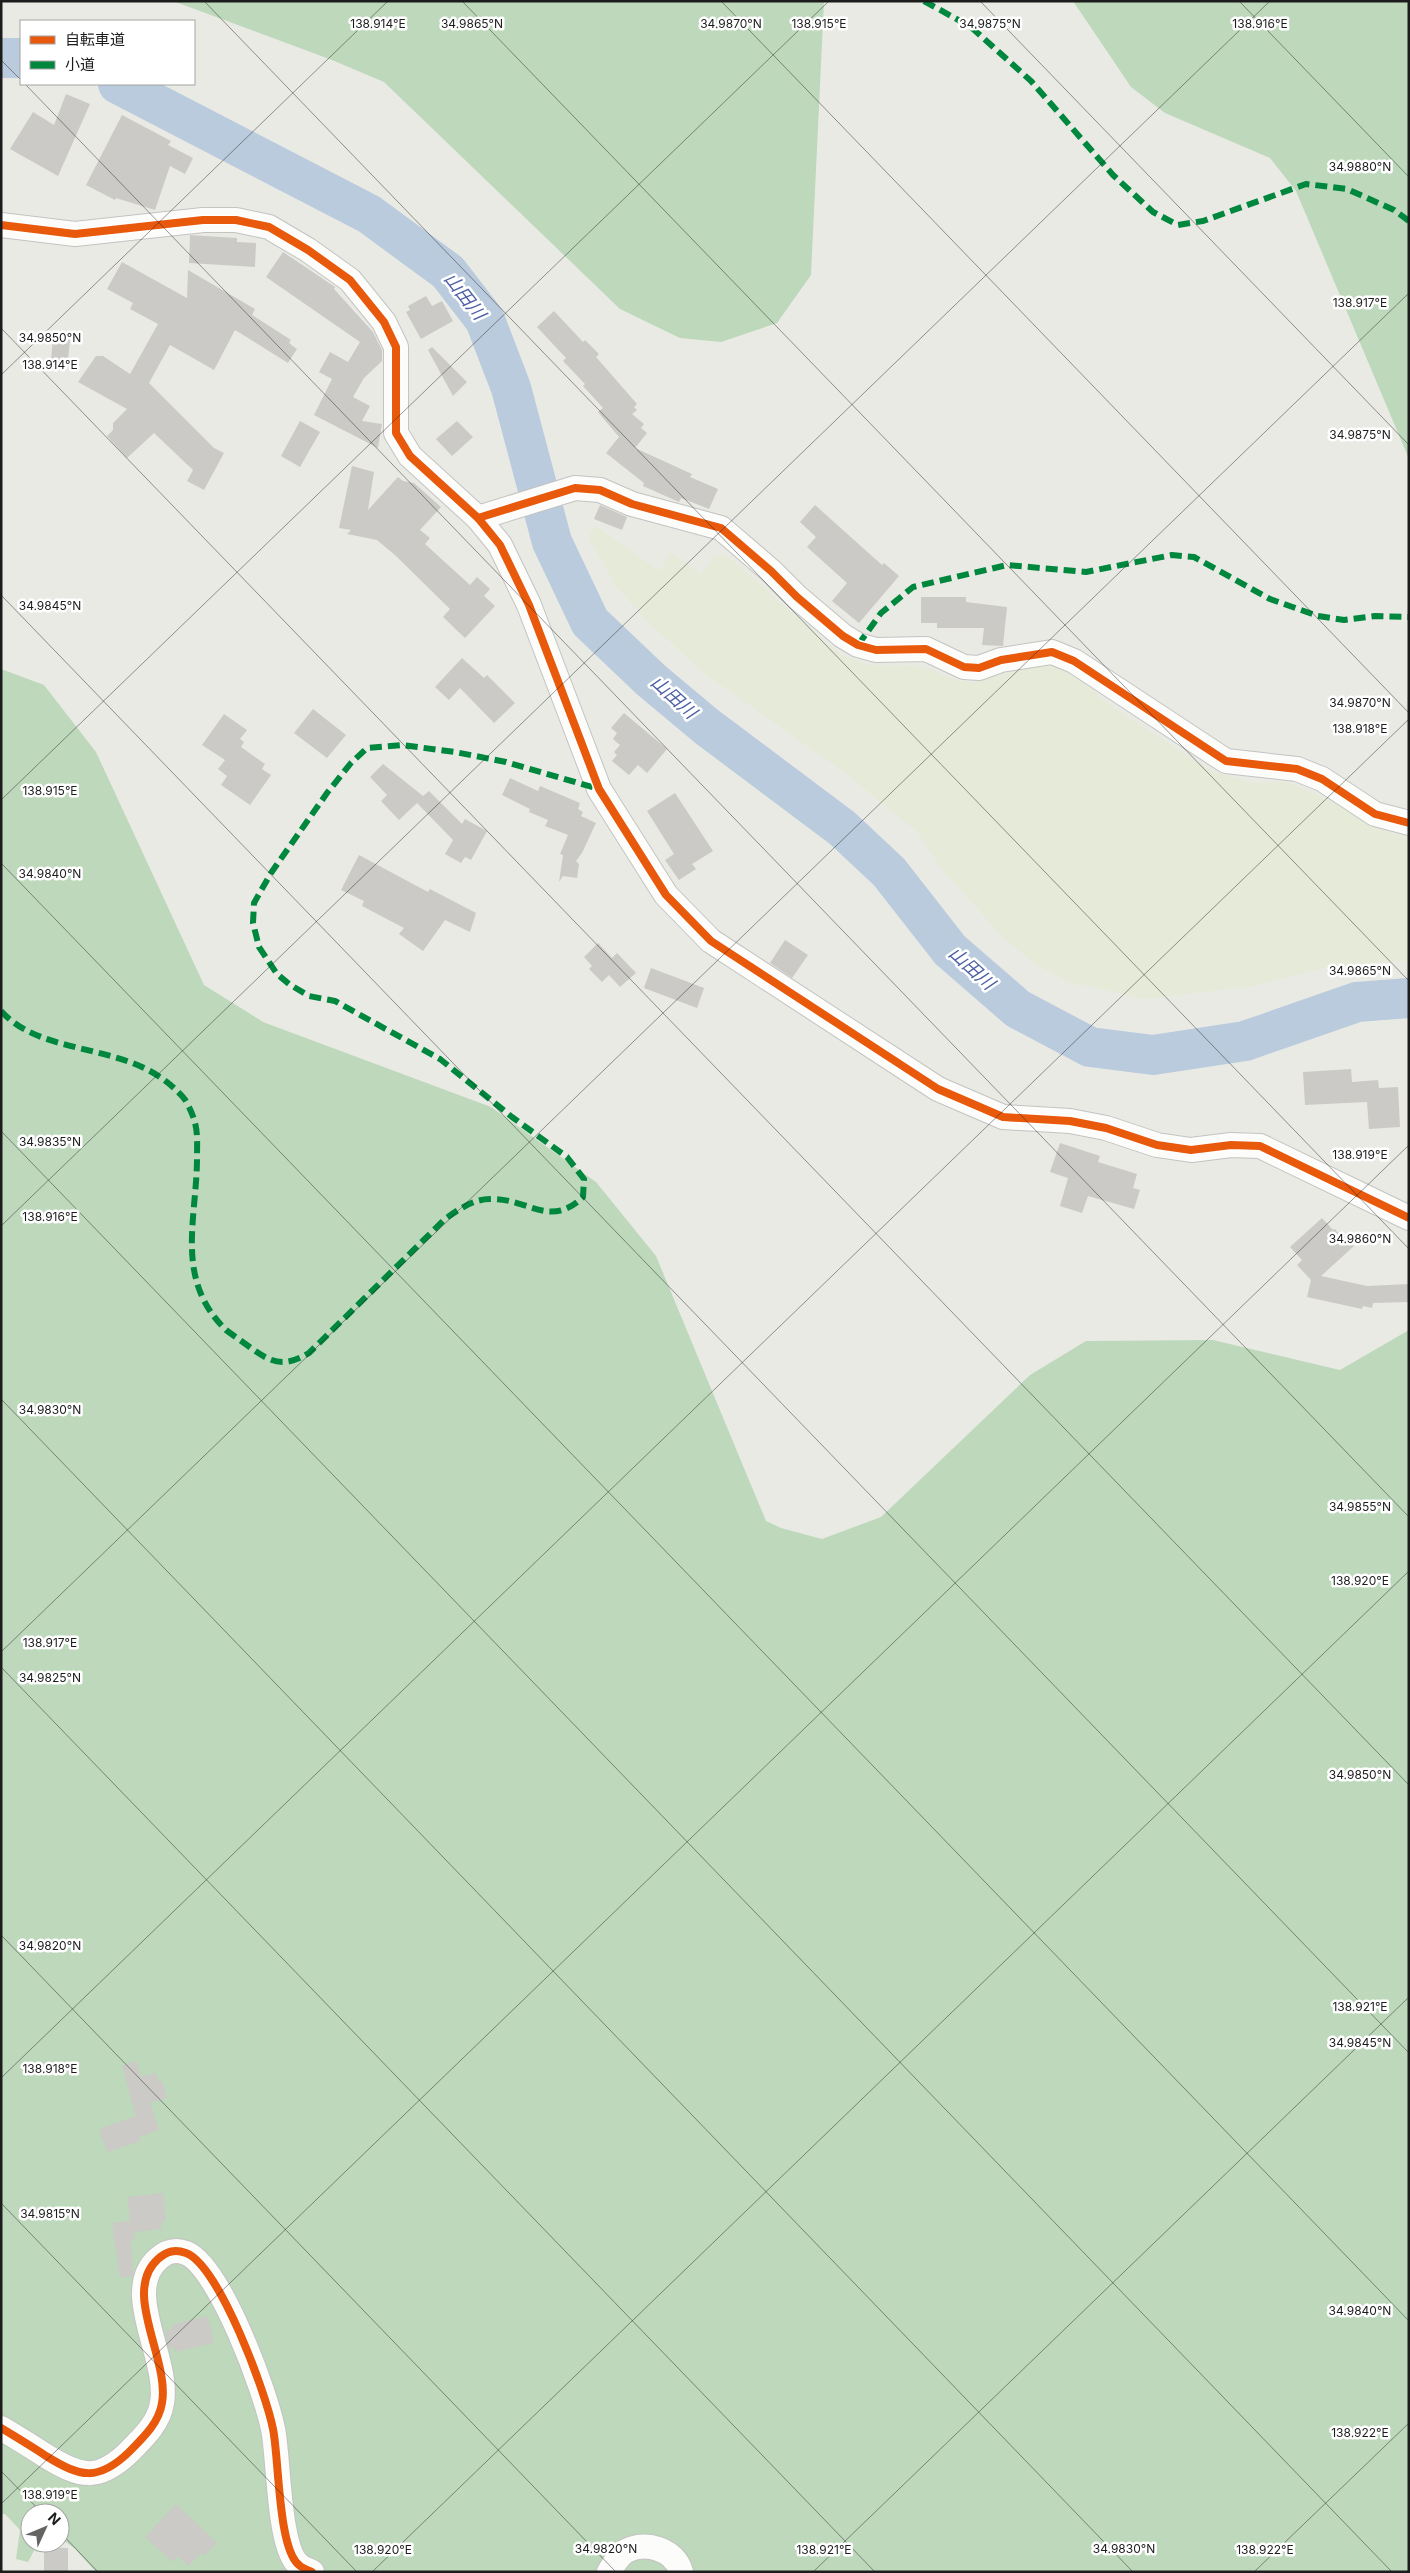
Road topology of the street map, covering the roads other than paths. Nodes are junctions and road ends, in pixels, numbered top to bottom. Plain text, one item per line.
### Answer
1 (1, 225) edge
2 (478, 518) junction
3 (1409, 823) edge
4 (1409, 1218) edge
5 (1, 2428) edge
6 (312, 2572) edge
7 (609, 2572) edge
8 (681, 2572) edge

1 - 2 street
2 - 3 street
2 - 4 street
5 - 6 street
7 - 8 street

